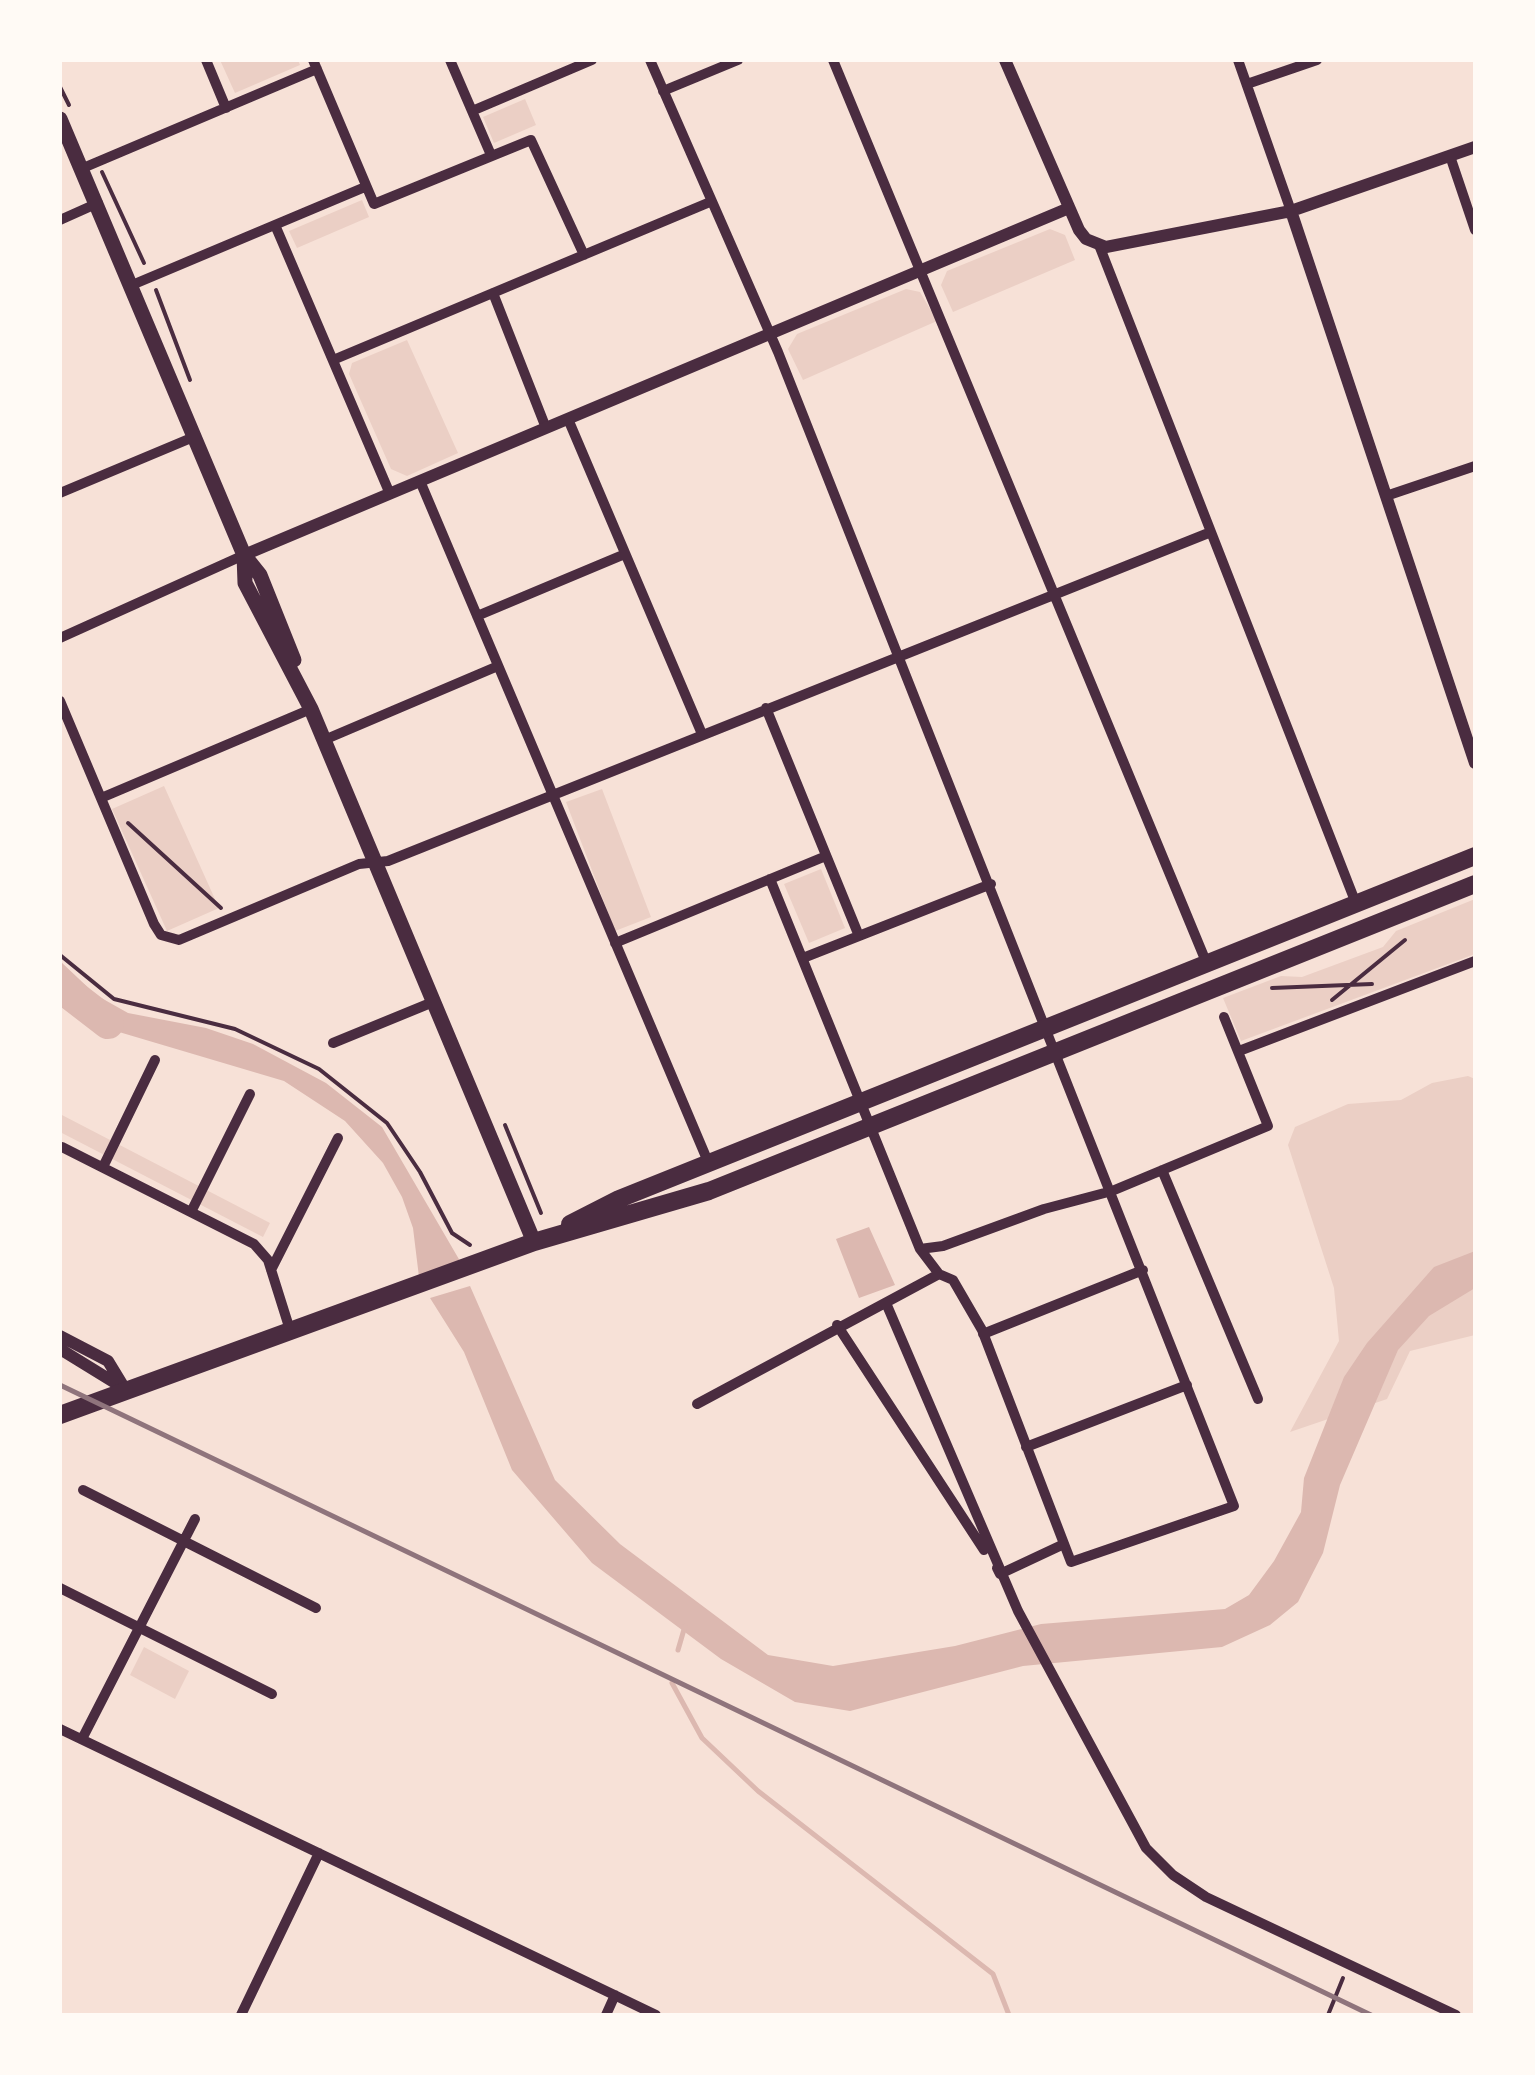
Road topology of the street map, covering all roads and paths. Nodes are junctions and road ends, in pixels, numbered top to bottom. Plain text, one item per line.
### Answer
1 (206, 60) edge
2 (450, 60) edge
3 (592, 60) edge
4 (650, 60) edge
5 (738, 60) edge
6 (833, 60) edge
7 (1005, 60) edge
8 (1238, 60) edge
9 (1317, 60) edge
10 (315, 65) edge
11 (1247, 84) junction
12 (663, 91) junction
13 (226, 108) junction
14 (472, 111) junction
15 (60, 119) edge
16 (1475, 147) edge
17 (492, 155) junction
18 (1450, 156) junction
19 (82, 168) junction
20 (365, 188) junction
21 (710, 202) junction
22 (98, 204) junction
23 (1069, 208) junction
24 (1291, 211) junction
25 (60, 220) edge
26 (275, 225) junction
27 (1475, 230) edge
28 (1098, 245) junction
29 (584, 255) junction
30 (921, 269) junction
31 (132, 285) junction
32 (492, 293) junction
33 (768, 334) junction
34 (333, 360) junction
35 (568, 418) junction
36 (546, 428) junction
37 (196, 436) junction
38 (1475, 466) edge
39 (420, 481) junction
40 (60, 491) edge
41 (390, 494) junction
42 (1386, 496) junction
43 (1210, 532) junction
44 (625, 554) junction
45 (244, 556) junction
46 (1057, 592) junction
47 (477, 616) junction
48 (60, 622) edge
49 (63, 636) edge
50 (899, 655) junction
51 (498, 666) junction
52 (60, 702) edge
53 (766, 708) junction
54 (312, 709) junction
55 (702, 734) junction
56 (324, 740) junction
57 (1475, 763) edge
58 (552, 794) junction
59 (100, 798) junction
60 (826, 856) junction
61 (1475, 856) edge
62 (375, 862) junction
63 (770, 879) junction
64 (991, 884) junction
65 (1475, 884) edge
66 (1357, 906) junction
67 (232, 918) junction
68 (859, 936) junction
69 (1406, 940) dead end
70 (615, 943) junction
71 (60, 954) edge
72 (803, 958) junction
73 (1475, 961) edge
74 (1207, 965) junction
75 (1350, 981) junction
76 (1407, 987) junction
77 (1272, 988) dead end
78 (434, 1002) junction
79 (1330, 1003) dead end
80 (1224, 1017) dead end
81 (1049, 1029) junction
82 (333, 1044) dead end
83 (1239, 1052) junction
84 (1058, 1053) junction
85 (155, 1060) dead end
86 (250, 1094) dead end
87 (862, 1104) junction
88 (871, 1127) junction
89 (338, 1138) dead end
90 (62, 1147) edge
91 (709, 1164) junction
92 (102, 1167) junction
93 (1162, 1170) junction
94 (1112, 1191) junction
95 (190, 1212) junction
96 (534, 1242) junction
97 (920, 1249) junction
98 (487, 1260) junction
99 (271, 1270) junction
100 (1143, 1270) junction
101 (939, 1274) junction
102 (886, 1303) junction
103 (838, 1325) junction
104 (290, 1330) junction
105 (983, 1334) junction
106 (60, 1336) edge
107 (60, 1349) edge
108 (1187, 1384) junction
109 (126, 1390) junction
110 (1258, 1399) dead end
111 (698, 1404) dead end
112 (60, 1415) edge
113 (1026, 1447) junction
114 (83, 1490) dead end
115 (196, 1519) dead end
116 (184, 1541) junction
117 (1064, 1544) junction
118 (1000, 1574) junction
119 (60, 1588) edge
120 (316, 1608) dead end
121 (139, 1628) junction
122 (272, 1694) dead end
123 (60, 1728) edge
124 (82, 1739) junction
125 (320, 1854) junction
126 (1350, 1966) junction
127 (615, 1996) junction
128 (241, 2015) edge
129 (606, 2015) edge
130 (656, 2015) edge
131 (1328, 2015) edge
132 (1456, 2015) edge

1 - 13 street
2 - 14 street
3 - 14 street
4 - 12 street
5 - 12 street
6 - 30 street
7 - 23 street
8 - 11 street
9 - 11 street
10 - 13 street
10 - 20 street
11 - 24 street
12 - 21 street
13 - 19 street
14 - 17 street
15 - 19 main road
16 - 18 street
17 - 20 street
17 - 29 street
18 - 24 street
18 - 27 street
19 - 22 main road
20 - 26 street
21 - 29 street
21 - 33 street
22 - 25 street
22 - 31 main road
23 - 28 street
23 - 30 street
24 - 28 street
24 - 42 street
26 - 31 street
26 - 34 street
28 - 43 street
29 - 32 street
30 - 33 street
30 - 46 street
31 - 37 main road
32 - 34 street
32 - 36 street
33 - 35 street
33 - 50 street
34 - 41 street
35 - 36 street
35 - 44 street
36 - 39 street
37 - 40 street
37 - 45 main road
38 - 42 street
39 - 41 street
39 - 47 street
41 - 45 street
42 - 57 street
43 - 46 street
43 - 66 street
44 - 47 street
44 - 55 street
45 - 49 street
45 - 54 main road
46 - 50 street
46 - 74 street
47 - 51 street
48 - 49 street
50 - 53 street
50 - 64 street
51 - 56 street
51 - 58 street
52 - 59 street
53 - 55 street
53 - 60 street
54 - 56 main road
54 - 59 street
55 - 58 street
56 - 62 main road
58 - 62 street
58 - 70 street
59 - 67 path
59 - 67 street
60 - 63 street
60 - 68 street
61 - 66 main road
62 - 67 street
62 - 78 main road
63 - 70 street
63 - 72 street
64 - 68 street
64 - 81 street
65 - 84 main road
66 - 74 main road
68 - 72 street
69 - 75 path
70 - 91 street
71 - 98 path
72 - 87 street
73 - 76 street
74 - 81 main road
75 - 76 path
75 - 77 path
75 - 79 path
76 - 83 street
78 - 82 street
78 - 96 main road
80 - 83 street
81 - 84 street
81 - 87 main road
83 - 93 street
84 - 88 main road
84 - 94 street
85 - 92 street
86 - 95 street
87 - 88 street
87 - 91 main road
88 - 96 main road
88 - 97 street
89 - 99 street
90 - 92 street
91 - 96 main road
92 - 95 street
93 - 94 street
93 - 110 street
94 - 97 street
94 - 100 street
95 - 99 street
96 - 98 main road
97 - 101 street
98 - 104 main road
99 - 104 street
100 - 105 street
100 - 108 street
101 - 102 street
101 - 105 street
102 - 103 street
102 - 118 street
103 - 111 street
103 - 118 street
104 - 109 main road
105 - 113 street
106 - 109 street
107 - 109 street
108 - 113 street
108 - 117 street
109 - 112 main road
113 - 117 street
114 - 116 street
115 - 116 street
116 - 120 street
116 - 121 street
117 - 118 street
118 - 126 street
119 - 121 street
121 - 122 street
121 - 124 street
123 - 124 street
124 - 125 street
125 - 127 street
125 - 128 street
126 - 131 path
126 - 132 street
127 - 129 street
127 - 130 street

